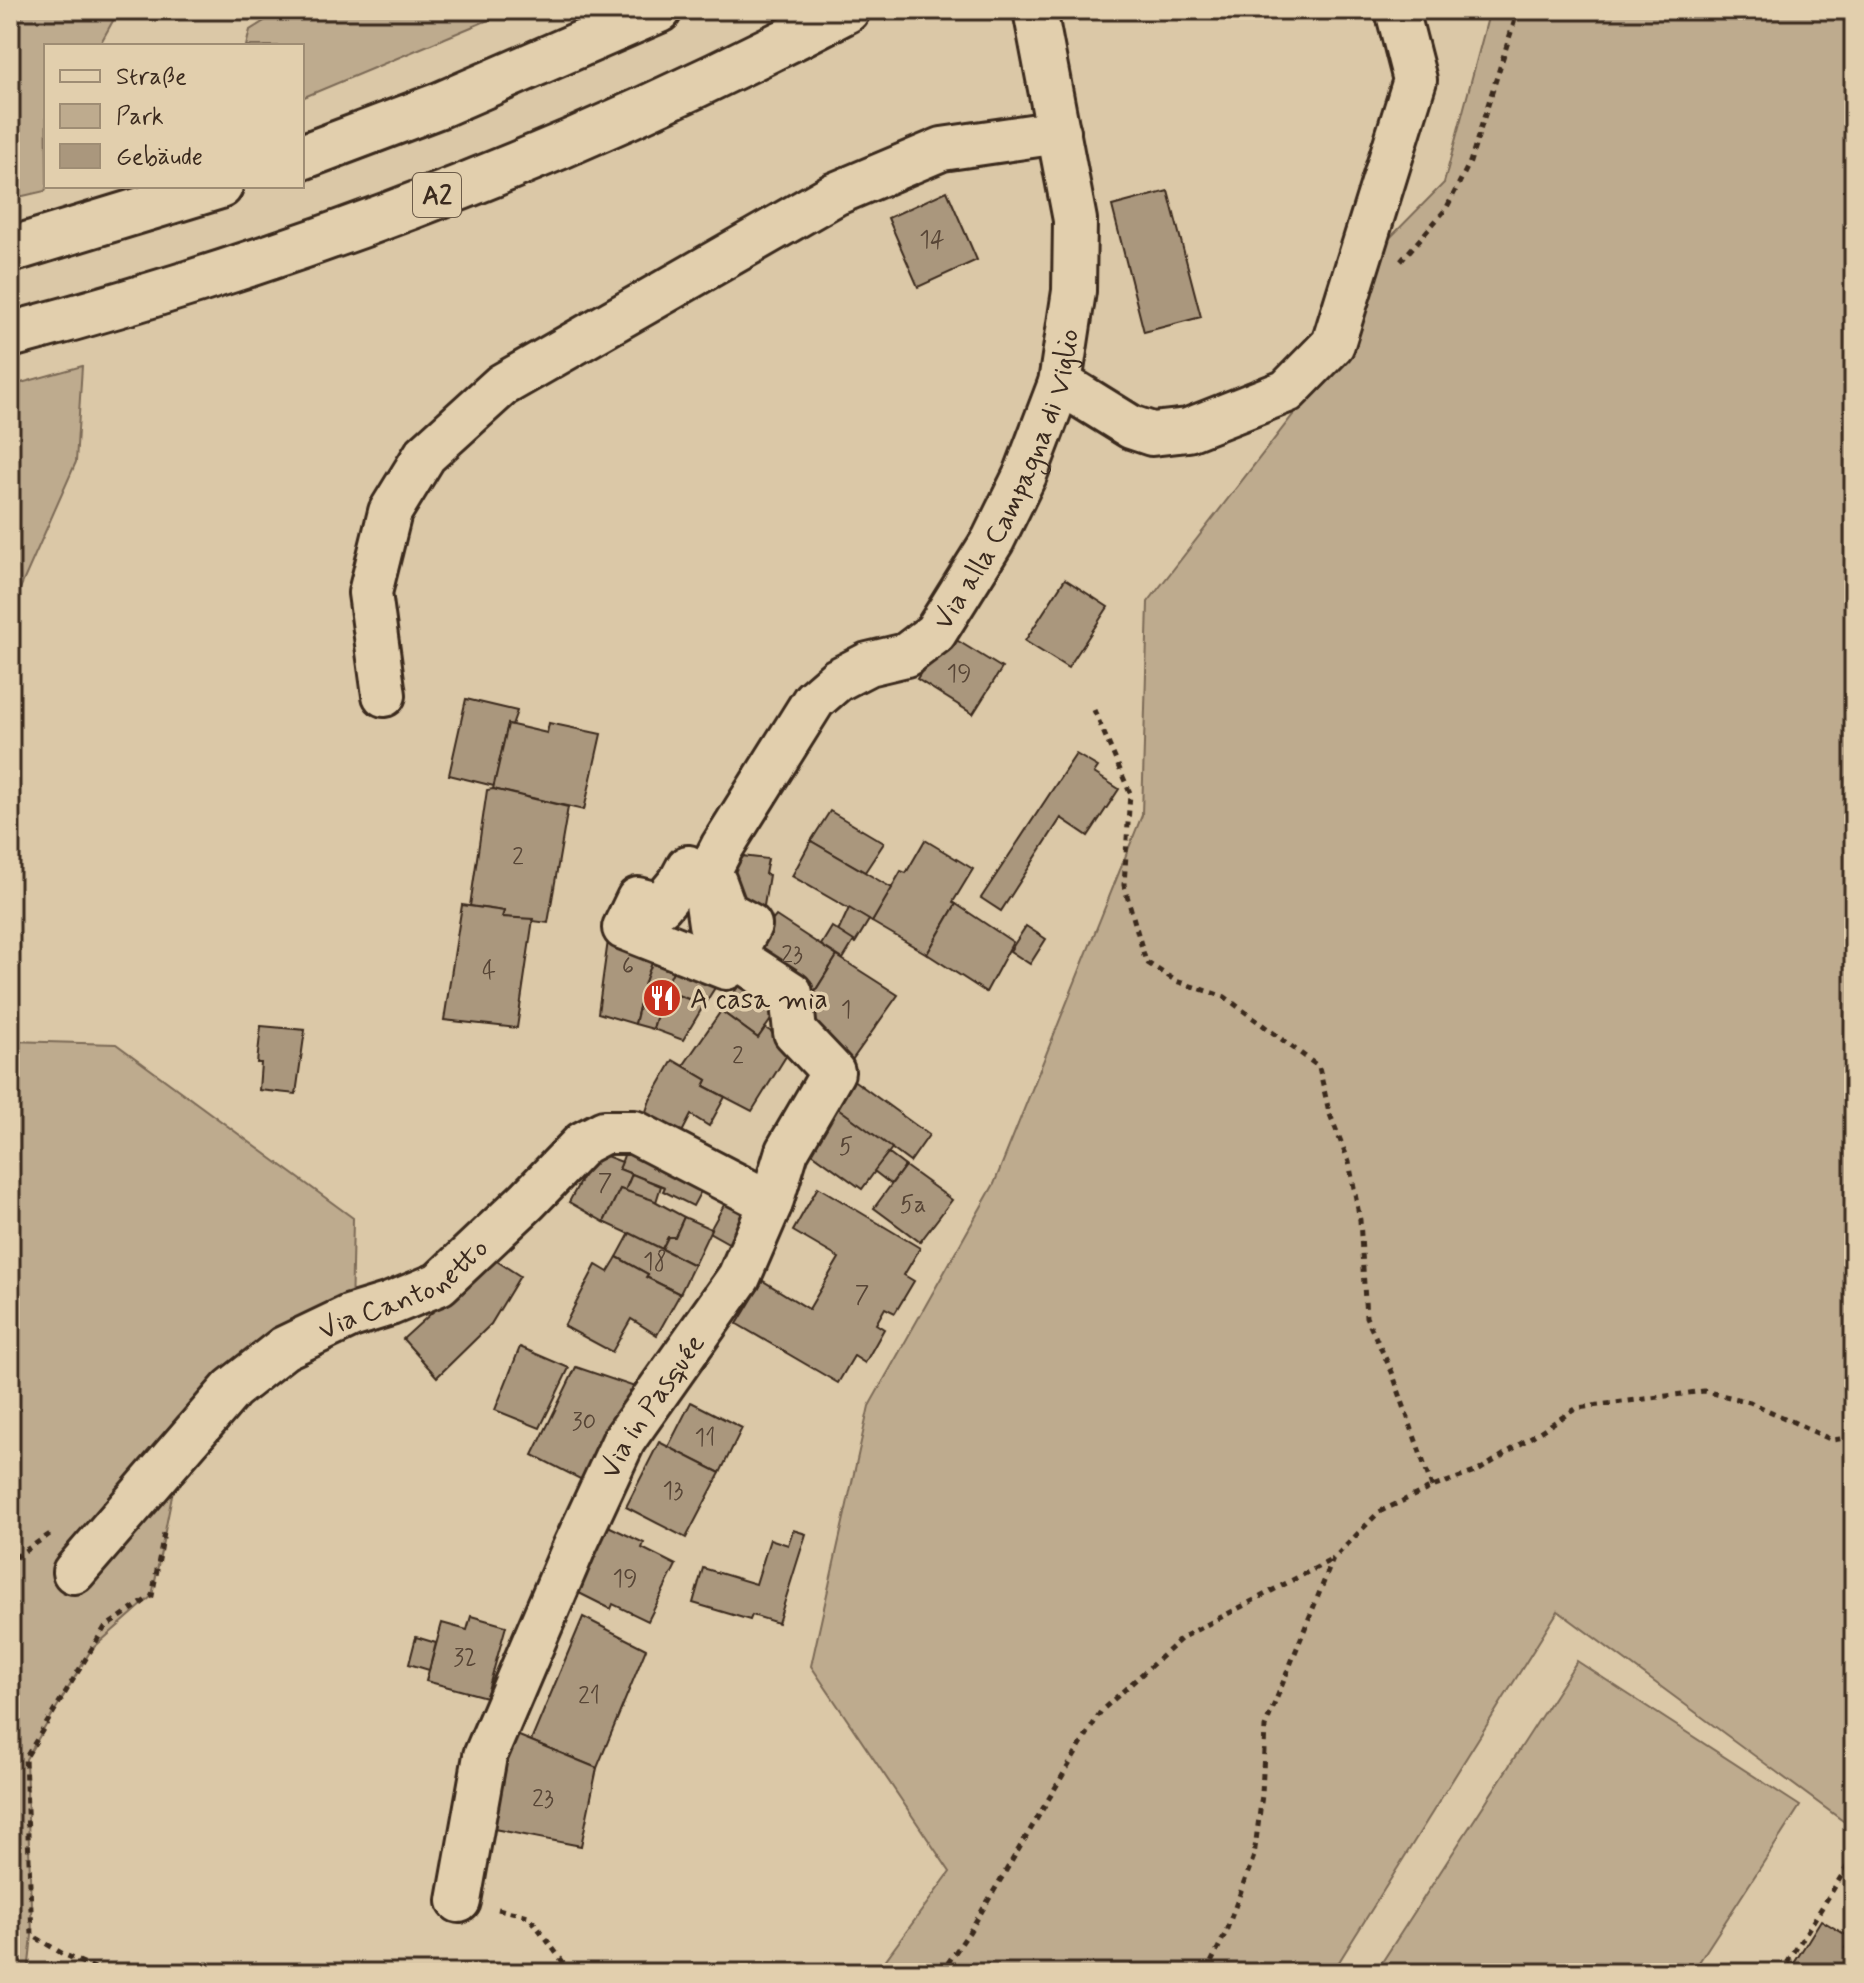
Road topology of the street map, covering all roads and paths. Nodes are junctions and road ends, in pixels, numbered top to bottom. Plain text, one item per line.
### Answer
1 (14, 10) edge
2 (659, 10) edge
3 (847, 10) edge
4 (1397, 10) edge
5 (1518, 10) edge
6 (1037, 17) edge
7 (10, 23) edge
8 (1059, 132) junction
9 (304, 156) edge
10 (213, 188) edge
11 (10, 250) edge
12 (1397, 266) dead end
13 (10, 335) edge
14 (1060, 383) junction
15 (384, 695) dead end
16 (1094, 710) dead end
17 (714, 862) junction
18 (739, 957) junction
19 (771, 1203) junction
20 (1854, 1437) edge
21 (1432, 1487) junction
22 (167, 1521) dead end
23 (55, 1530) dead end
24 (1333, 1559) junction
25 (10, 1569) edge
26 (74, 1572) dead end
27 (1854, 1856) edge
28 (459, 1901) joint
29 (106, 1973) edge
30 (571, 1973) edge
31 (941, 1973) edge
32 (1206, 1973) edge
33 (1781, 1973) edge

1 - 7 path
2 - 9 highway
3 - 13 highway, A2
4 - 14 street
5 - 12 path
6 - 8 street, Via alla Campagna di Viglio
8 - 14 street, Via alla Campagna di Viglio
8 - 15 street
10 - 11 highway
14 - 17 street, Via alla Campagna di Viglio
16 - 21 path
17 - 18 street
17 - 18 street
18 - 19 street, Via in Pasquée
19 - 26 street, Via Cantonetto
19 - 28 street, Via in Pasquée
20 - 21 path
21 - 24 path
22 - 29 path
23 - 25 path
24 - 31 path
24 - 32 path
27 - 33 path
28 - 30 path

